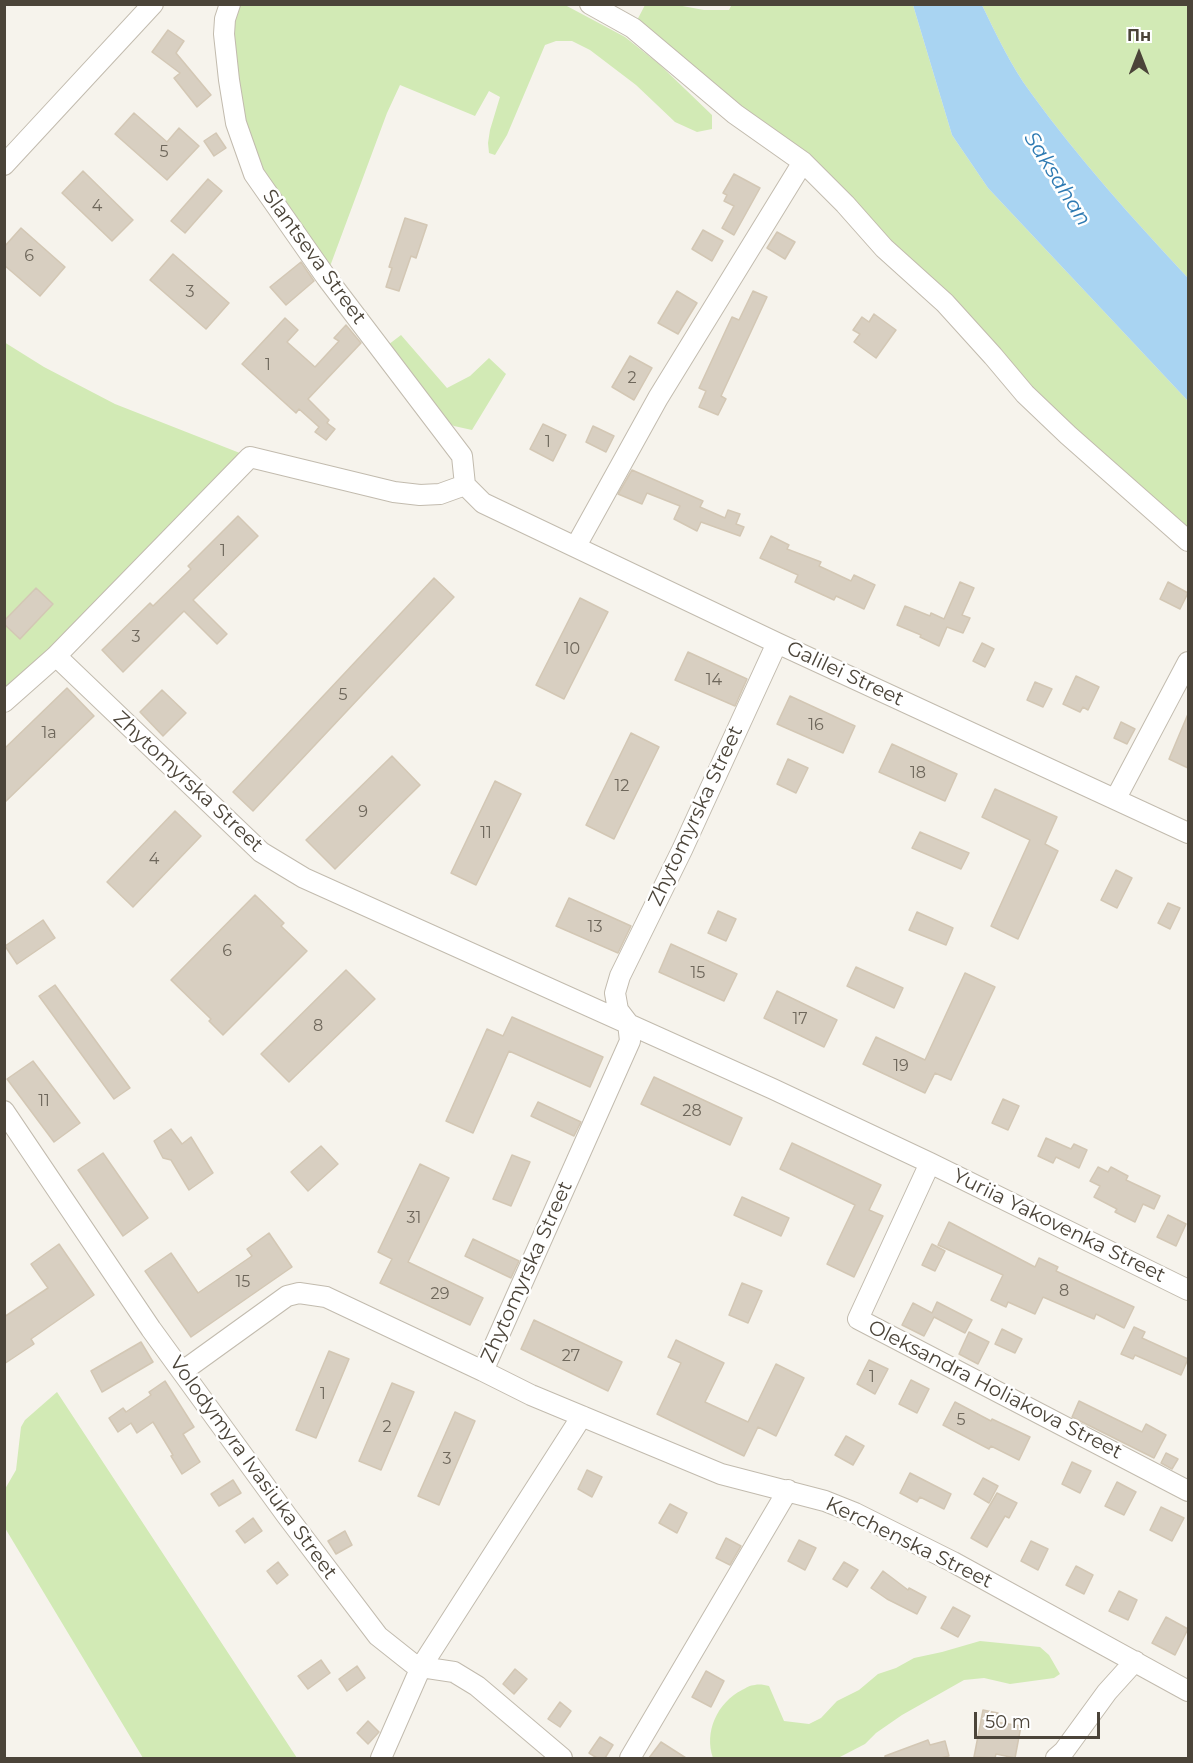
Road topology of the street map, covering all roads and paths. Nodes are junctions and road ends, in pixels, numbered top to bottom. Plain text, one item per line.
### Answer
1 (153, 4) edge
2 (230, 4) edge
3 (590, 4) edge
4 (802, 162) junction
5 (4, 165) edge
6 (465, 485) junction
7 (1188, 541) edge
8 (576, 546) junction
9 (777, 643) junction
10 (57, 656) junction
11 (1188, 662) edge
12 (4, 702) edge
13 (1116, 798) junction
14 (1188, 833) edge
15 (628, 1023) junction
16 (4, 1111) edge
17 (930, 1163) junction
18 (1188, 1290) edge
19 (183, 1371) junction
20 (483, 1371) junction
21 (582, 1416) junction
22 (788, 1490) junction
23 (1188, 1491) edge
24 (1135, 1661) junction
25 (421, 1667) junction
26 (1188, 1691) edge
27 (381, 1758) edge
28 (561, 1758) edge
29 (630, 1758) edge
30 (1056, 1758) edge

1 - 5 street
2 - 6 street, Slantseva Street
3 - 4 street
4 - 7 street
4 - 8 street
6 - 8 street, Galilei Street
6 - 10 street
8 - 9 street, Galilei Street
9 - 13 street, Galilei Street
9 - 15 street, Zhytomyrska Street
10 - 12 street
10 - 15 street, Zhytomyrska Street
11 - 13 street
13 - 14 street, Galilei Street
15 - 17 street, Zhytomyrska Street
15 - 20 street, Zhytomyrska Street
16 - 19 street, Volodymyra Ivasiuka Street
17 - 18 street, Yuriia Yakovenka Street
17 - 23 street, Oleksandra Holiakova Street
19 - 20 street, Zhytomyrska Street
19 - 25 street, Volodymyra Ivasiuka Street
20 - 21 street, Kerchenska Street
21 - 22 street, Kerchenska Street
21 - 25 street
22 - 24 street, Kerchenska Street
22 - 29 street
24 - 26 street, Kerchenska Street
24 - 30 street
25 - 27 street
25 - 28 street, Volodymyra Ivasiuka Street

